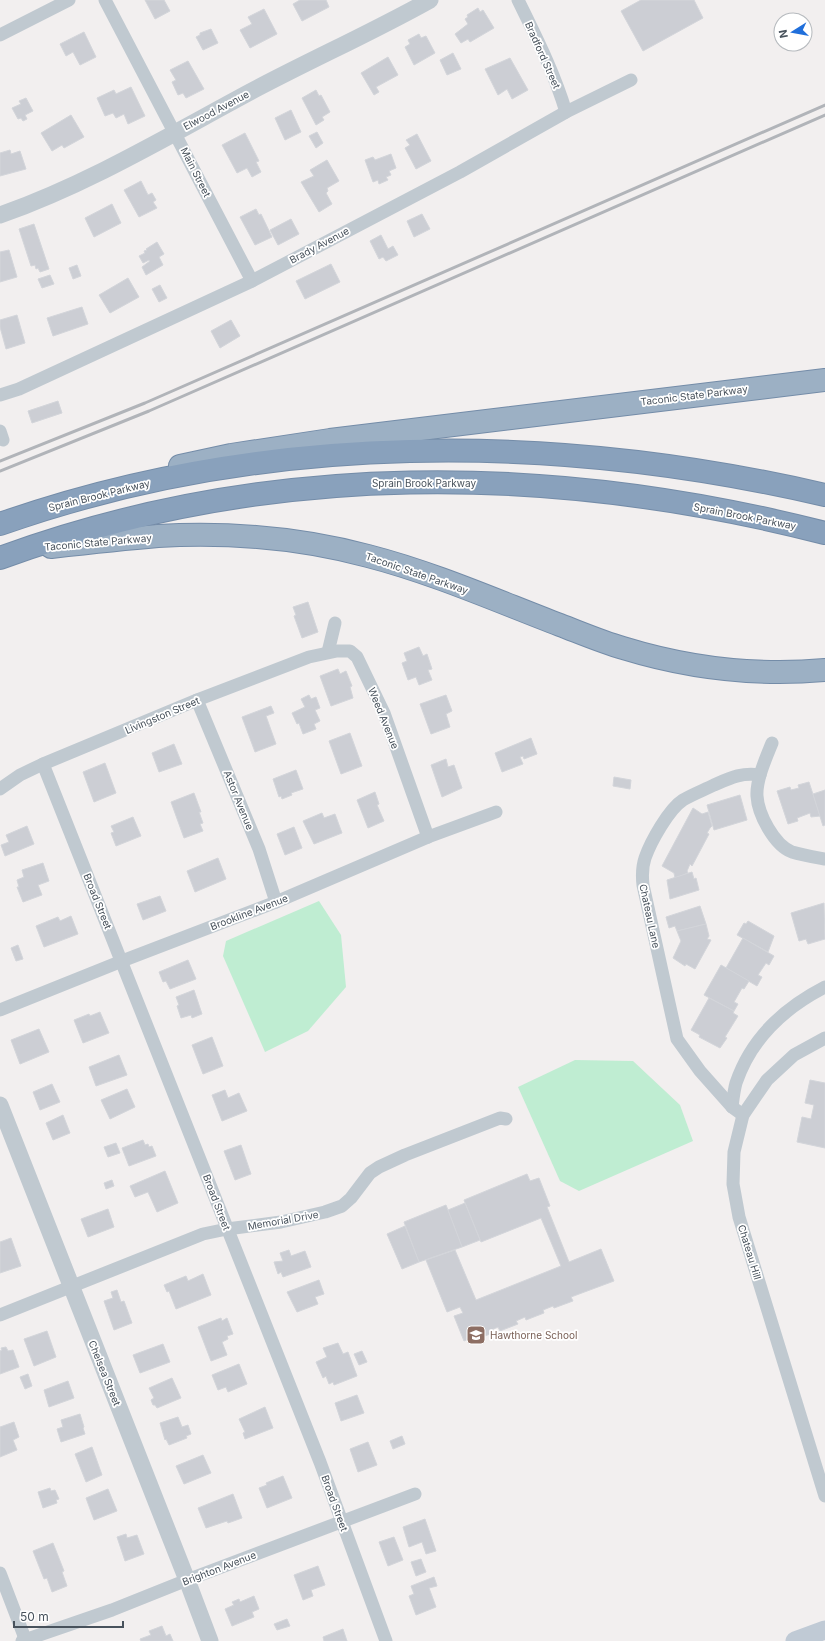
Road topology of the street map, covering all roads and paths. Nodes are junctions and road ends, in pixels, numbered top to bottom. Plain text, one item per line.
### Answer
1 (69, 0) edge
2 (105, 0) edge
3 (430, 0) edge
4 (518, 0) edge
5 (0, 35) edge
6 (631, 80) dead end
7 (566, 112) junction
8 (175, 132) junction
9 (0, 215) edge
10 (252, 281) junction
11 (825, 380) edge
12 (0, 395) edge
13 (825, 495) edge
14 (39, 511) junction
15 (0, 524) edge
16 (825, 533) edge
17 (26, 549) junction
18 (0, 558) edge
19 (335, 623) dead end
20 (328, 652) junction
21 (825, 670) edge
22 (197, 700) junction
23 (772, 743) dead end
24 (43, 764) junction
25 (760, 775) junction
26 (0, 788) edge
27 (496, 812) dead end
28 (428, 838) junction
29 (825, 859) edge
30 (276, 902) junction
31 (122, 961) junction
32 (825, 987) edge
33 (0, 1010) edge
34 (825, 1038) edge
35 (0, 1105) edge
36 (732, 1107) junction
37 (743, 1115) junction
38 (506, 1118) dead end
39 (227, 1228) junction
40 (71, 1286) junction
41 (0, 1315) edge
42 (415, 1494) dead end
43 (825, 1496) edge
44 (342, 1522) junction
45 (0, 1572) edge
46 (187, 1580) junction
47 (825, 1630) edge
48 (24, 1641) edge
49 (210, 1641) edge
50 (386, 1641) edge
51 (795, 1641) edge

1 - 5 street
2 - 8 street, Main Street
3 - 8 street, Elwood Avenue
4 - 7 street, Bradford Street
6 - 7 street, Brady Avenue
7 - 10 street, Brady Avenue
8 - 9 street, Elwood Avenue
8 - 10 street, Main Street
10 - 12 street, Brady Avenue
11 - 14 highway, Taconic State Parkway
13 - 14 highway, Sprain Brook Parkway
14 - 15 highway, Taconic State Parkway
16 - 17 highway, Sprain Brook Parkway
17 - 18 highway, Taconic State Parkway
17 - 21 highway, Taconic State Parkway
19 - 20 street
20 - 22 street, Livingston Street
20 - 28 street, Weed Avenue
22 - 24 street, Livingston Street
22 - 30 street, Astor Avenue
23 - 25 street
24 - 26 street, Livingston Street
24 - 31 street, Broad Street
25 - 29 street
25 - 36 street, Chateau Lane
27 - 28 street, Brookline Avenue
28 - 30 street, Brookline Avenue
30 - 31 street, Brookline Avenue
31 - 33 street, Brookline Avenue
31 - 39 street, Broad Street
32 - 36 street
34 - 37 street, Chateau Hill
35 - 40 street, Chelsea Street
36 - 37 street, Chateau Lane
37 - 43 street, Chateau Hill
38 - 39 street, Memorial Drive
39 - 40 street, Memorial Drive
39 - 44 street, Broad Street
40 - 41 street, Memorial Drive
40 - 46 street, Chelsea Street
42 - 44 street, Brighton Avenue
44 - 46 street, Brighton Avenue
44 - 50 street, Broad Street
45 - 48 street
46 - 48 street, Brighton Avenue
46 - 49 street, Chelsea Street
47 - 51 main road

